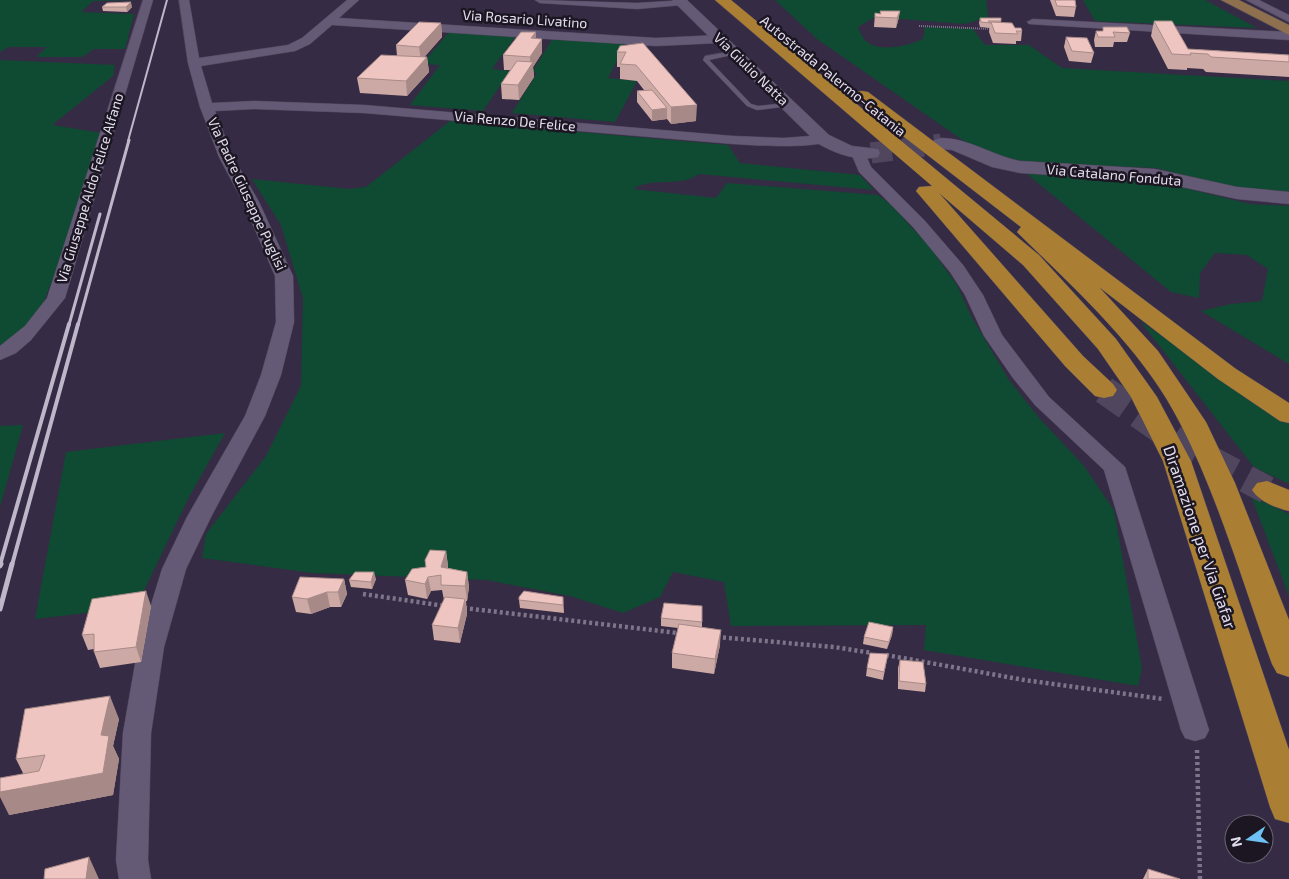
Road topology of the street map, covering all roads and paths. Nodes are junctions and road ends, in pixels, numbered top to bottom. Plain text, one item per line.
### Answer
1 (148, 0) edge
2 (184, 0) edge
3 (354, 0) edge
4 (540, 0) edge
5 (722, 0) edge
6 (740, 0) edge
7 (1228, 0) edge
8 (681, 1) edge
9 (1252, 1) edge
10 (1280, 3) dead end
11 (1289, 19) edge
12 (329, 21) junction
13 (1033, 22) dead end
14 (919, 26) dead end
15 (995, 29) edge
16 (1289, 31) edge
17 (1289, 35) edge
18 (784, 36) junction
19 (720, 39) junction
20 (734, 53) junction
21 (194, 63) junction
22 (814, 78) junction
23 (788, 105) junction
24 (207, 107) junction
25 (823, 139) junction
26 (924, 150) junction
27 (864, 153) joint
28 (1289, 198) edge
29 (1134, 302) junction
30 (0, 354) edge
31 (1104, 390) tunnel mouth
32 (1289, 400) edge
33 (1289, 415) edge
34 (363, 594) dead end
35 (448, 606) edge
36 (456, 607) edge
37 (680, 634) edge
38 (709, 636) edge
39 (1289, 664) edge
40 (1183, 693) junction
41 (1195, 730) joint
42 (1289, 807) edge
43 (135, 879) edge
44 (1200, 879) edge

1 - 30 street, Via Giuseppe Aldo Felice Alfano
2 - 21 street, Via Padre Giuseppe Puglisi
3 - 12 street
4 - 8 street
5 - 22 highway, Autostrada Palermo-Catania
6 - 18 highway, Autostrada Palermo-Catania
7 - 16 main road
8 - 19 street, Via Giulio Natta
9 - 10 street
9 - 11 street
12 - 19 street, Via Rosario Livatino
12 - 21 street
13 - 17 street
14 - 15 path
18 - 26 highway, Autostrada Palermo-Catania
18 - 29 highway
19 - 20 street, Via Giulio Natta
20 - 23 street, Via Giulio Natta
20 - 23 lane
21 - 24 street, Via Padre Giuseppe Puglisi
22 - 26 highway, Autostrada Palermo-Catania
22 - 31 highway
23 - 25 street, Via Giulio Natta
24 - 25 street, Via Renzo De Felice
24 - 43 street, Via Padre Giuseppe Puglisi
25 - 27 street, Via Giulio Natta
26 - 28 street, Via Catalano Fonduta
26 - 39 highway, Diramazione per Via Giafar
26 - 42 highway, Diramazione per Via Giafar
27 - 40 street
29 - 32 highway
29 - 33 highway
34 - 35 path
36 - 37 path
38 - 40 path
40 - 41 street
41 - 44 path

